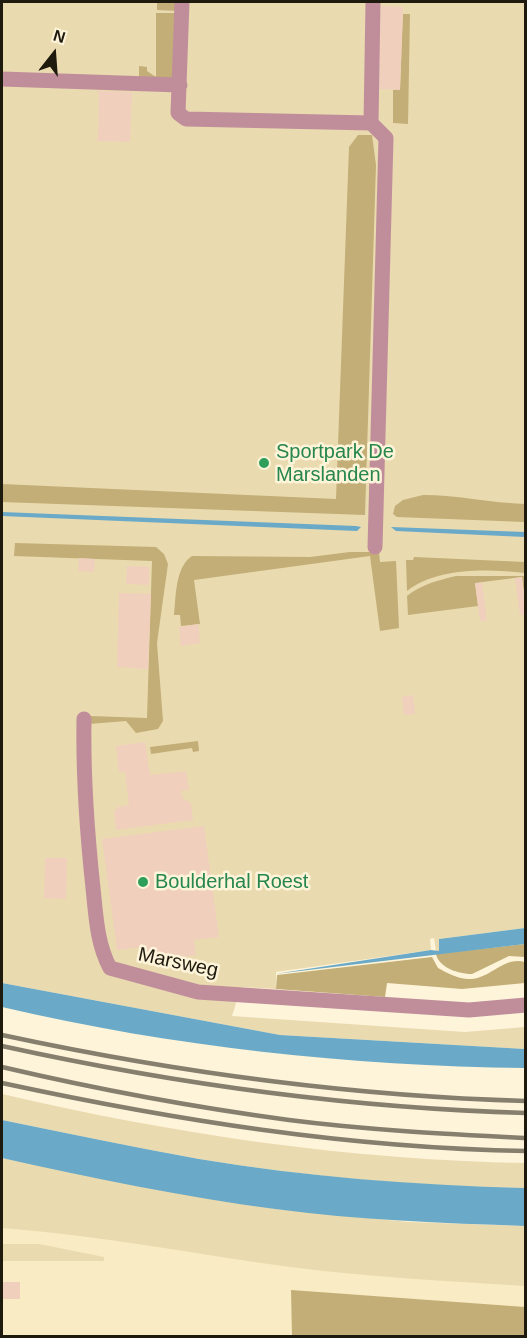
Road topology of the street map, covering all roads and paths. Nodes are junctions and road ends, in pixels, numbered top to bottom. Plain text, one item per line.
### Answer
1 (182, 2) edge
2 (374, 2) edge
3 (2, 79) edge
4 (180, 85) junction
5 (371, 123) junction
6 (375, 547) dead end
7 (84, 719) dead end
8 (525, 1005) edge

1 - 4 street
2 - 5 street
3 - 4 street
4 - 5 street
5 - 6 street
7 - 8 street, Marsweg

